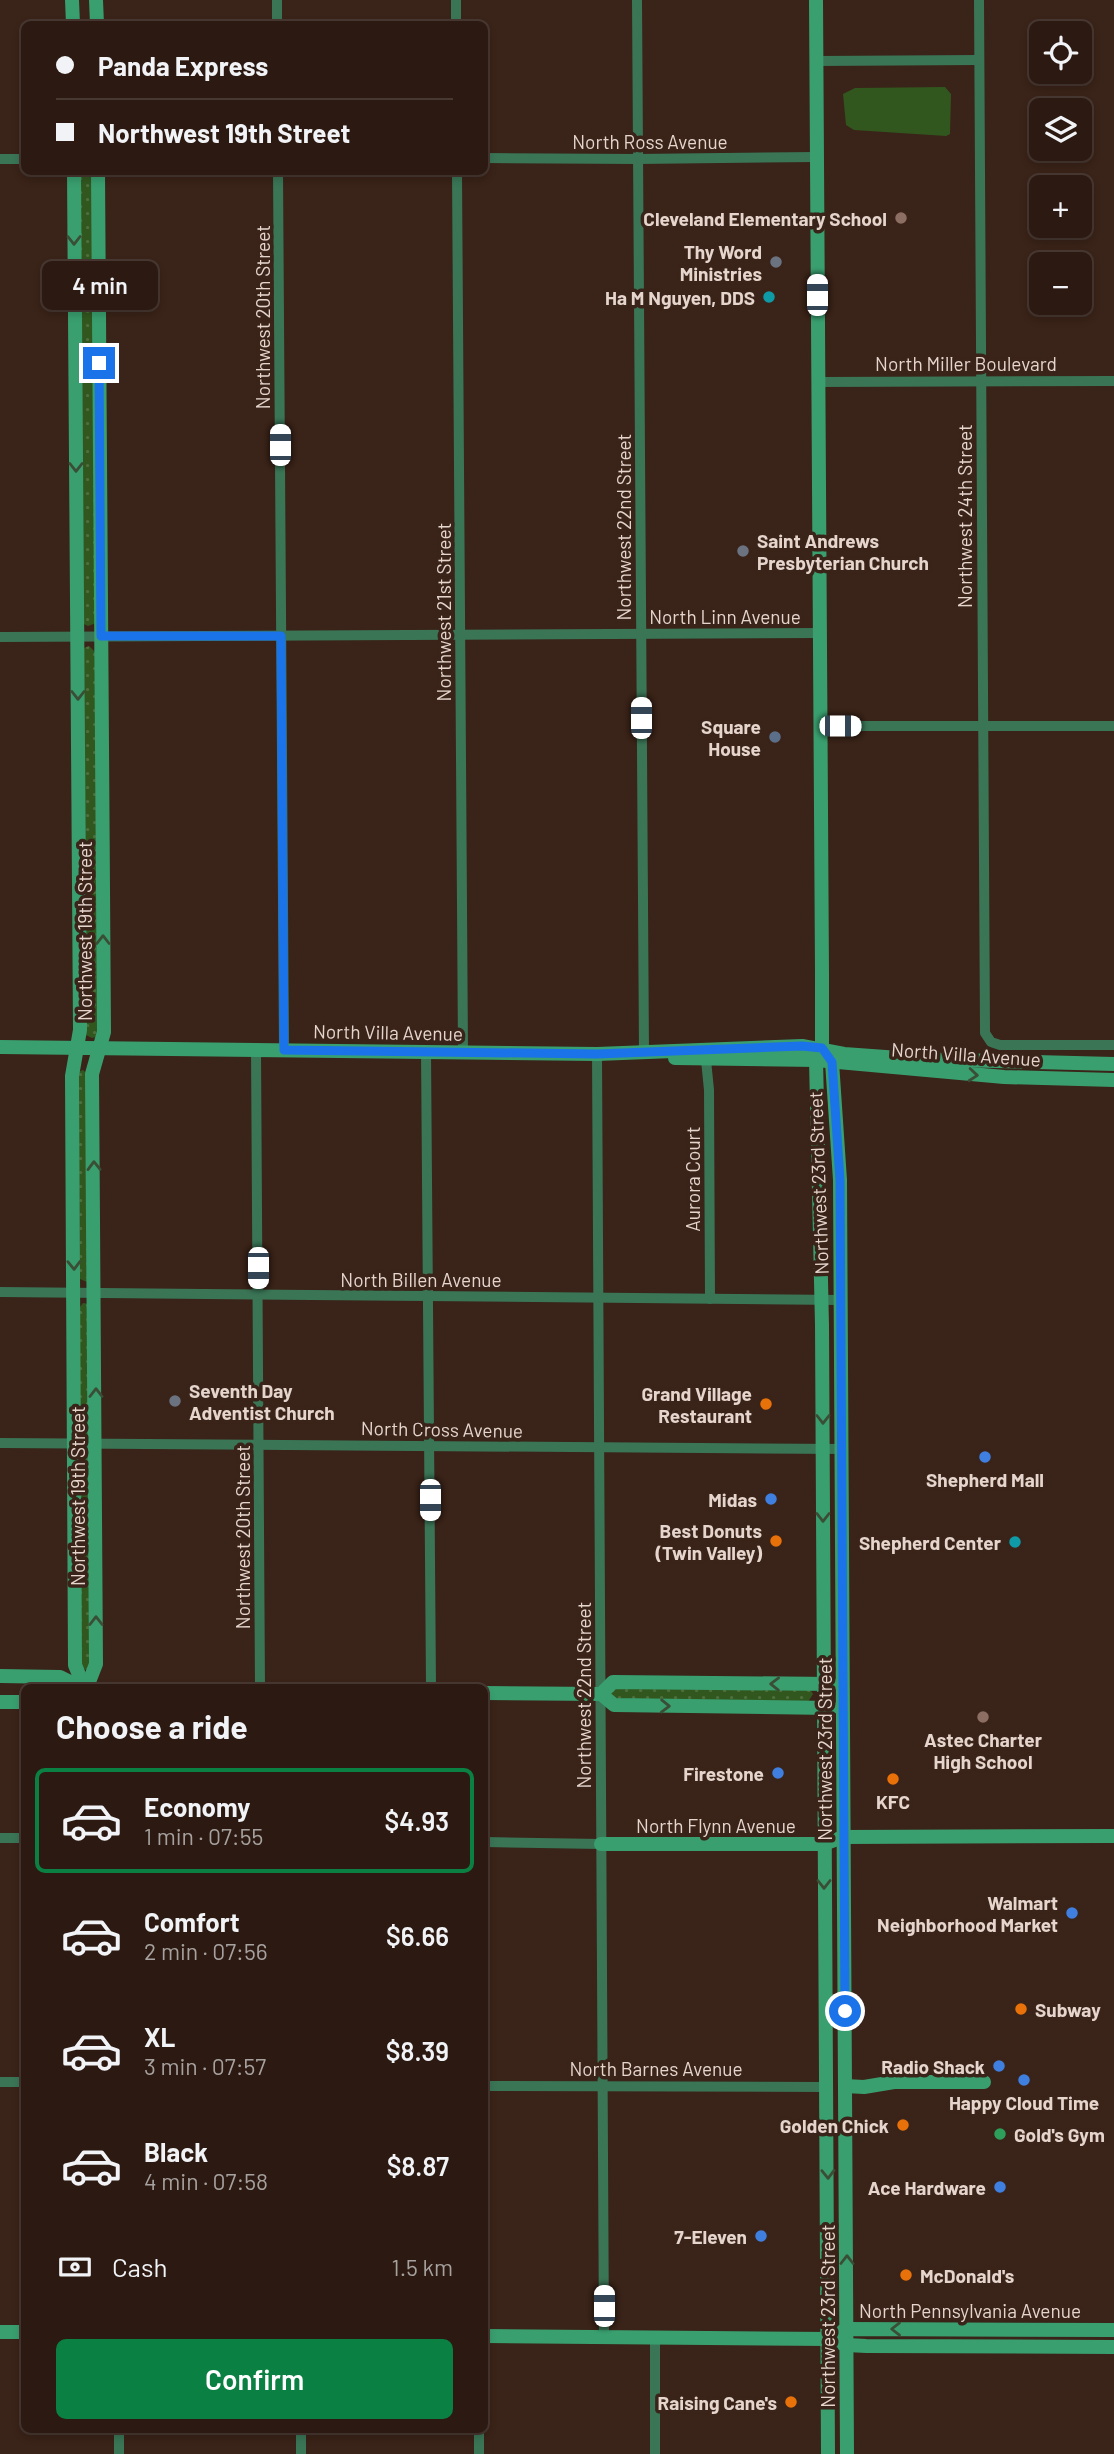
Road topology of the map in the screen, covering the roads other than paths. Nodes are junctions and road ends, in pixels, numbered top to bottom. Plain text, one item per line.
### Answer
1 (72, 0) edge
2 (96, 0) edge
3 (277, 0) edge
4 (456, 0) edge
5 (637, 0) edge
6 (816, 0) edge
7 (979, 0) edge
8 (73, 21) edge
9 (97, 21) edge
10 (277, 21) edge
11 (456, 21) edge
12 (979, 60) junction
13 (816, 61) junction
14 (816, 157) junction
15 (488, 158) edge
16 (0, 159) edge
17 (21, 159) edge
18 (638, 159) junction
19 (74, 175) edge
20 (98, 175) edge
21 (278, 175) edge
22 (457, 175) edge
23 (981, 380) junction
24 (1114, 381) edge
25 (818, 382) junction
26 (820, 633) junction
27 (641, 634) junction
28 (460, 635) junction
29 (77, 636) junction
30 (101, 636) junction
31 (281, 636) junction
32 (0, 637) edge
33 (820, 726) junction
34 (982, 726) junction
35 (1114, 726) edge
36 (985, 1032) joint
37 (1114, 1045) edge
38 (0, 1047) edge
39 (77, 1048) junction
40 (99, 1048) junction
41 (256, 1050) junction
42 (284, 1050) junction
43 (426, 1052) junction
44 (463, 1052) junction
45 (647, 1053) junction
46 (597, 1054) junction
47 (819, 1054) junction
48 (706, 1060) junction
49 (832, 1062) junction
50 (1114, 1064) edge
51 (1114, 1080) edge
52 (817, 1129) junction
53 (837, 1129) junction
54 (840, 1180) junction
55 (819, 1181) junction
56 (820, 1238) junction
57 (841, 1238) junction
58 (0, 1292) edge
59 (75, 1293) junction
60 (95, 1293) junction
61 (258, 1295) junction
62 (428, 1297) junction
63 (598, 1297) junction
64 (710, 1299) junction
65 (821, 1299) junction
66 (841, 1300) junction
67 (822, 1325) junction
68 (842, 1346) junction
69 (822, 1389) junction
70 (0, 1444) edge
71 (75, 1444) junction
72 (96, 1444) junction
73 (259, 1445) junction
74 (430, 1447) junction
75 (599, 1448) junction
76 (823, 1449) junction
77 (842, 1449) junction
78 (824, 1585) junction
79 (843, 1585) junction
80 (0, 1676) edge
81 (77, 1684) edge
82 (83, 1684) edge
83 (86, 1684) edge
84 (260, 1684) edge
85 (431, 1684) edge
86 (824, 1684) junction
87 (843, 1684) junction
88 (488, 1693) edge
89 (601, 1693) junction
90 (0, 1702) edge
91 (21, 1702) edge
92 (824, 1708) junction
93 (843, 1708) junction
94 (1114, 1836) edge
95 (843, 1837) junction
96 (0, 1838) edge
97 (21, 1839) edge
98 (488, 1842) edge
99 (601, 1844) junction
100 (824, 1844) junction
101 (824, 1924) junction
102 (844, 1924) junction
103 (824, 1986) junction
104 (844, 1986) junction
105 (827, 2065) junction
106 (0, 2082) edge
107 (21, 2082) edge
108 (984, 2082) dead end
109 (488, 2085) edge
110 (845, 2086) junction
111 (603, 2087) junction
112 (826, 2087) junction
113 (827, 2123) junction
114 (847, 2329) junction
115 (1067, 2329) junction
116 (1114, 2330) edge
117 (0, 2332) edge
118 (21, 2332) edge
119 (488, 2336) edge
120 (604, 2337) junction
121 (655, 2337) junction
122 (829, 2339) junction
123 (847, 2345) junction
124 (1067, 2347) junction
125 (1114, 2347) edge
126 (119, 2433) edge
127 (301, 2433) edge
128 (479, 2433) edge
129 (119, 2454) edge
130 (301, 2454) edge
131 (479, 2454) edge
132 (655, 2454) edge
133 (828, 2454) edge
134 (847, 2454) edge

1 - 8 main road
2 - 9 main road
3 - 10 street
4 - 11 street
5 - 18 street, Northwest 22nd Street
6 - 13 main road, Northwest 23rd Street
7 - 12 street, Northwest 24th Street
12 - 13 street
12 - 23 street, Northwest 24th Street
13 - 14 main road, Northwest 23rd Street
14 - 18 street, North Ross Avenue
14 - 25 main road, Northwest 23rd Street
15 - 18 street, North Ross Avenue
16 - 17 street
18 - 27 street, Northwest 22nd Street
19 -> 29 main road, Northwest 19th Street
20 - 30 main road, Northwest 19th Street
21 - 31 street, Northwest 20th Street
22 - 28 street, Northwest 21st Street
23 - 24 street, North Miller Boulevard
23 - 25 street, North Miller Boulevard
23 - 34 street, Northwest 24th Street
25 - 26 main road, Northwest 23rd Street
26 - 27 street, North Linn Avenue
26 - 33 main road, Northwest 23rd Street
27 - 28 street, North Linn Avenue
27 - 45 street, Northwest 22nd Street
28 - 31 street, North Linn Avenue
28 - 44 street, Northwest 21st Street
29 - 30 street, North Linn Avenue
29 - 32 street, North Linn Avenue
29 -> 39 main road, Northwest 19th Street
30 - 31 street, North Linn Avenue
40 -> 30 main road, Northwest 19th Street
31 - 42 street, Northwest 20th Street
33 - 34 street
33 - 47 main road, Northwest 23rd Street
34 - 35 street
34 - 36 street, Northwest 24th Street
36 - 37 street, North Villa Avenue
38 - 39 main road, North Villa Avenue
39 - 40 main road, North Villa Avenue
39 -> 59 main road, Northwest 19th Street
40 - 41 main road, North Villa Avenue
60 -> 40 main road, Northwest 19th Street
41 - 42 main road, North Villa Avenue
41 - 61 street, Northwest 20th Street
42 - 43 main road, North Villa Avenue
43 - 44 main road, North Villa Avenue
43 - 62 street
44 - 46 main road, North Villa Avenue
45 - 46 main road, North Villa Avenue
45 - 47 main road, North Villa Avenue
45 - 48 main road, North Villa Avenue
46 - 63 street, Northwest 22nd Street
47 - 48 main road, North Villa Avenue
47 - 49 main road, North Villa Avenue
47 - 50 main road, North Villa Avenue
47 - 52 main road, Northwest 23rd Street
48 - 64 street, Aurora Court
49 -> 51 main road, North Villa Avenue
49 - 53 main road, Northwest 23rd Street
52 - 53 main road
52 - 55 main road, Northwest 23rd Street
53 - 54 main road, Northwest 23rd Street
54 - 55 main road
54 - 57 main road, Northwest 23rd Street
55 - 56 main road, Northwest 23rd Street
56 - 57 main road
56 - 65 main road, Northwest 23rd Street
57 - 66 main road, Northwest 23rd Street
58 - 59 street, North Billen Avenue
59 - 60 street, North Billen Avenue
59 - 71 main road, Northwest 19th Street
60 - 61 street, North Billen Avenue
72 -> 60 main road, Northwest 19th Street
61 - 62 street, North Billen Avenue
61 - 73 street, Northwest 20th Street
62 - 63 street, North Billen Avenue
62 - 74 street
63 - 64 street, North Billen Avenue
63 - 75 street, Northwest 22nd Street
64 - 65 street, North Billen Avenue
65 - 66 street, North Billen Avenue
65 - 67 main road, Northwest 23rd Street
66 - 68 main road, Northwest 23rd Street
67 - 68 main road
67 - 69 main road, Northwest 23rd Street
68 - 69 main road
68 - 77 main road, Northwest 23rd Street
69 -> 76 main road, Northwest 23rd Street
70 - 71 street, North Cross Avenue
71 - 72 street, North Cross Avenue
71 - 82 main road, Northwest 19th Street
72 - 73 street, North Cross Avenue
83 -> 72 main road, Northwest 19th Street
73 - 74 street, North Cross Avenue
73 - 84 street, Northwest 20th Street
74 - 75 street, North Cross Avenue
74 - 85 street
75 - 76 street, North Cross Avenue
75 - 89 street, Northwest 22nd Street
76 - 77 street, North Cross Avenue
76 -> 78 main road, Northwest 23rd Street
77 - 79 main road, Northwest 23rd Street
78 - 79 main road
78 - 86 main road, Northwest 23rd Street
79 - 87 main road, Northwest 23rd Street
80 - 81 main road
86 - 87 main road
86 -> 89 main road
86 - 92 main road, Northwest 23rd Street
87 - 93 main road, Northwest 23rd Street
88 - 89 main road
89 -> 92 main road
89 - 99 street, Northwest 22nd Street
90 - 91 main road
92 - 93 main road
92 - 100 main road, Northwest 23rd Street
93 - 95 main road, Northwest 23rd Street
94 - 95 main road, North Flynn Avenue
95 - 100 main road, North Flynn Avenue
95 - 102 main road, Northwest 23rd Street
96 - 97 street
98 - 99 street, North Flynn Avenue
99 - 100 main road, North Flynn Avenue
99 - 111 street, Northwest 22nd Street
100 -> 101 main road, Northwest 23rd Street
101 - 102 main road
101 - 103 main road, Northwest 23rd Street
102 - 104 main road, Northwest 23rd Street
103 - 104 main road
103 - 105 main road, Northwest 23rd Street
104 - 110 main road, Northwest 23rd Street
105 - 110 main road
105 - 112 main road, Northwest 23rd Street
106 - 107 street
108 - 110 main road
109 - 111 street, North Barnes Avenue
110 - 113 main road
114 -> 110 main road, Northwest 23rd Street
111 - 112 street, North Barnes Avenue
111 - 120 street, Northwest 22nd Street
112 - 113 main road, Northwest 23rd Street
113 -> 122 main road, Northwest 23rd Street
115 -> 114 main road, North Pennsylvania Avenue
114 - 122 main road, North Pennsylvania Avenue
114 - 123 main road, Northwest 23rd Street
115 - 116 main road, North Pennsylvania Avenue
115 - 124 main road
117 - 118 main road
119 - 120 main road, North Pennsylvania Avenue
120 - 121 main road, North Pennsylvania Avenue
121 - 122 main road, North Pennsylvania Avenue
121 - 132 street
122 - 123 main road, North Pennsylvania Avenue
122 - 133 main road, Northwest 23rd Street
123 - 124 main road, North Pennsylvania Avenue
123 - 134 main road, Northwest 23rd Street
124 - 125 main road, North Pennsylvania Avenue
126 - 129 street
127 - 130 street
128 - 131 street

